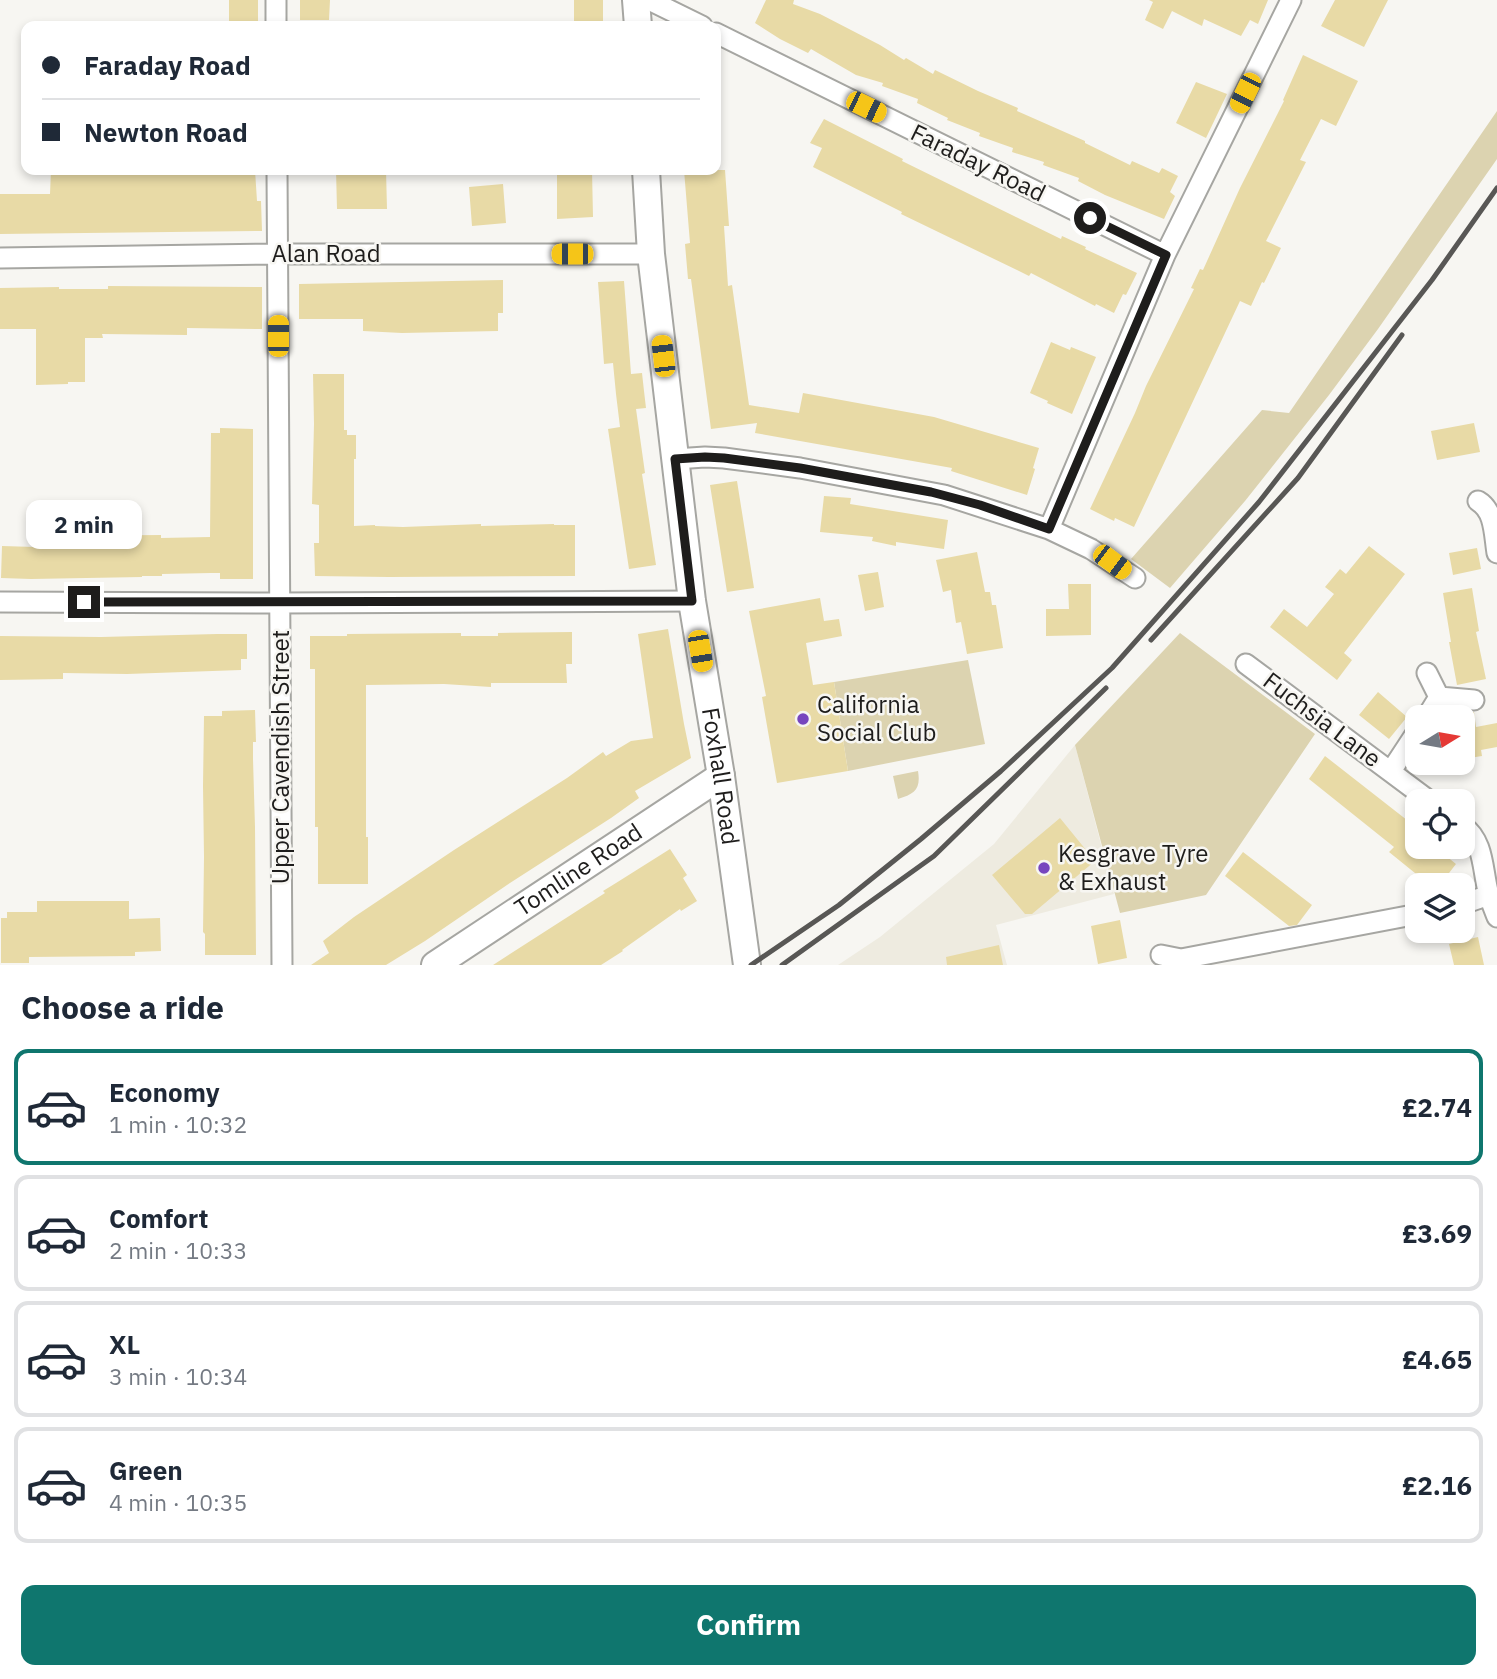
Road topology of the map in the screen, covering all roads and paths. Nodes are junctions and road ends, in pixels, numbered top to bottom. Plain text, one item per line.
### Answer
1 (276, 0) edge
2 (636, 0) edge
3 (649, 0) edge
4 (1290, 0) edge
5 (276, 21) edge
6 (638, 21) edge
7 (692, 21) edge
8 (721, 35) edge
9 (277, 175) edge
10 (646, 175) edge
11 (277, 254) junction
12 (651, 254) junction
13 (1166, 255) junction
14 (0, 258) edge
15 (675, 459) junction
16 (1478, 501) dead end
17 (1049, 529) junction
18 (1497, 553) edge
19 (1135, 578) dead end
20 (692, 601) junction
21 (0, 602) edge
22 (280, 603) junction
23 (1247, 664) dead end
24 (1427, 673) dead end
25 (1439, 698) junction
26 (1475, 701) dead end
27 (1434, 705) edge
28 (1405, 750) edge
29 (1391, 771) junction
30 (721, 776) junction
31 (1414, 789) edge
32 (1475, 838) edge
33 (1489, 895) junction
34 (1475, 900) edge
35 (1405, 916) edge
36 (1497, 917) edge
37 (1161, 955) dead end
38 (282, 965) edge
39 (435, 965) edge
40 (747, 965) edge

1 - 5 street
2 - 6 main road
3 - 7 street
4 - 13 street
8 - 13 street, Faraday Road
9 - 11 street, Upper Cavendish Street
10 - 12 main road, Foxhall Road
11 - 12 street, Alan Road
11 - 14 street, Alan Road
11 - 22 street, Upper Cavendish Street
12 - 15 main road, Foxhall Road
13 - 17 street
15 - 17 street
15 - 20 main road, Foxhall Road
16 - 18 street
17 - 19 street
20 - 22 street
20 - 30 main road, Foxhall Road
21 - 22 street
22 - 38 street, Upper Cavendish Street
23 - 29 street, Fuchsia Lane
24 - 25 street
25 - 26 street
25 - 27 street
28 - 29 street
29 - 31 street, Fuchsia Lane
30 - 39 main road, Tomline Road
30 - 40 main road, Foxhall Road
32 - 33 street
33 - 34 street
33 - 36 street
35 - 37 street

